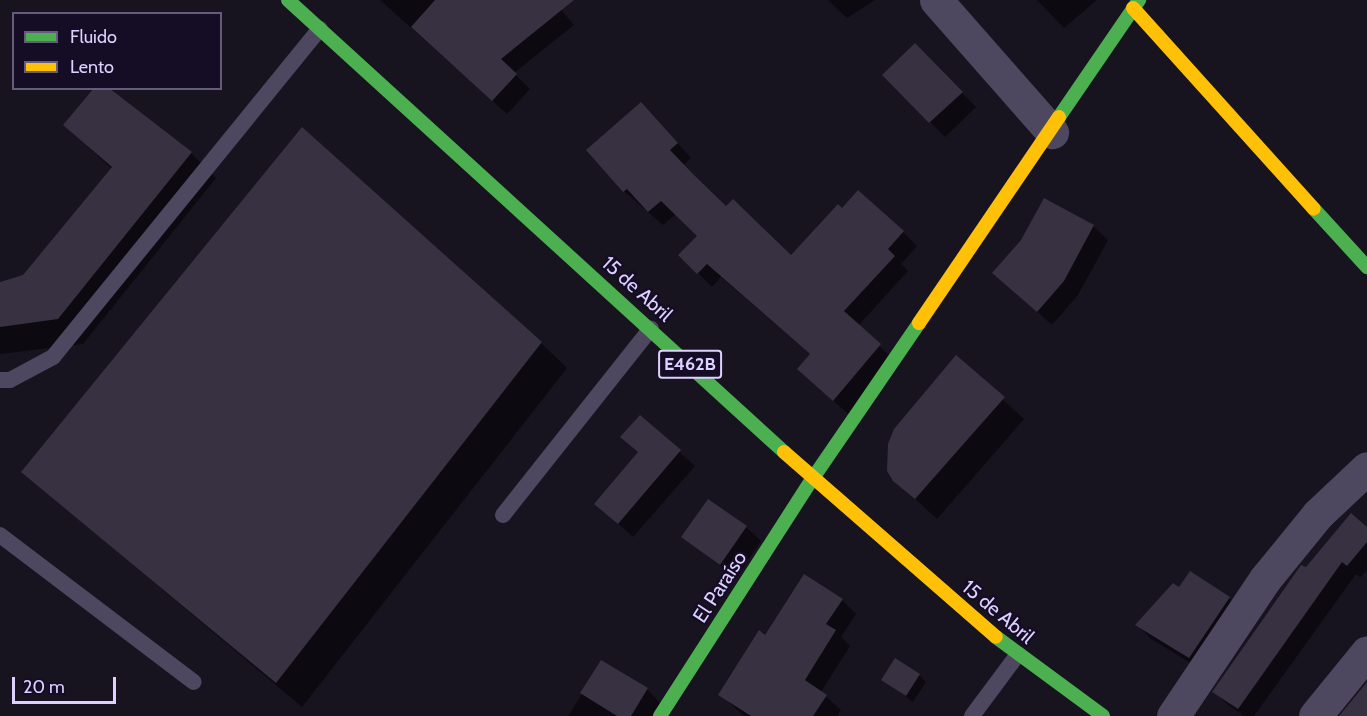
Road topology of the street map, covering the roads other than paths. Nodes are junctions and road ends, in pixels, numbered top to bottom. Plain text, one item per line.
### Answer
1 (288, 0) edge
2 (936, 0) edge
3 (1136, 4) edge
4 (320, 29) junction
5 (1052, 132) junction
6 (1367, 267) edge
7 (651, 328) junction
8 (3, 384) edge
9 (1367, 468) edge
10 (813, 478) junction
11 (503, 515) dead end
12 (0, 535) edge
13 (1367, 652) edge
14 (1018, 654) junction
15 (194, 682) dead end
16 (660, 716) edge
17 (972, 716) edge
18 (1103, 716) edge
19 (1173, 716) edge
20 (1315, 716) edge

1 - 4 street, 15 de Abril / E462B
2 - 5 street
3 - 5 street, El Paraíso
3 - 6 street
4 - 7 street, 15 de Abril / E462B
4 - 8 lane
5 - 10 street, El Paraíso
7 - 10 street, 15 de Abril / E462B
7 - 11 lane
9 - 19 street
10 - 14 street, 15 de Abril / E462B
10 - 16 street, El Paraíso
12 - 15 lane
13 - 20 street
14 - 17 lane
14 - 18 street, 15 de Abril / E462B

